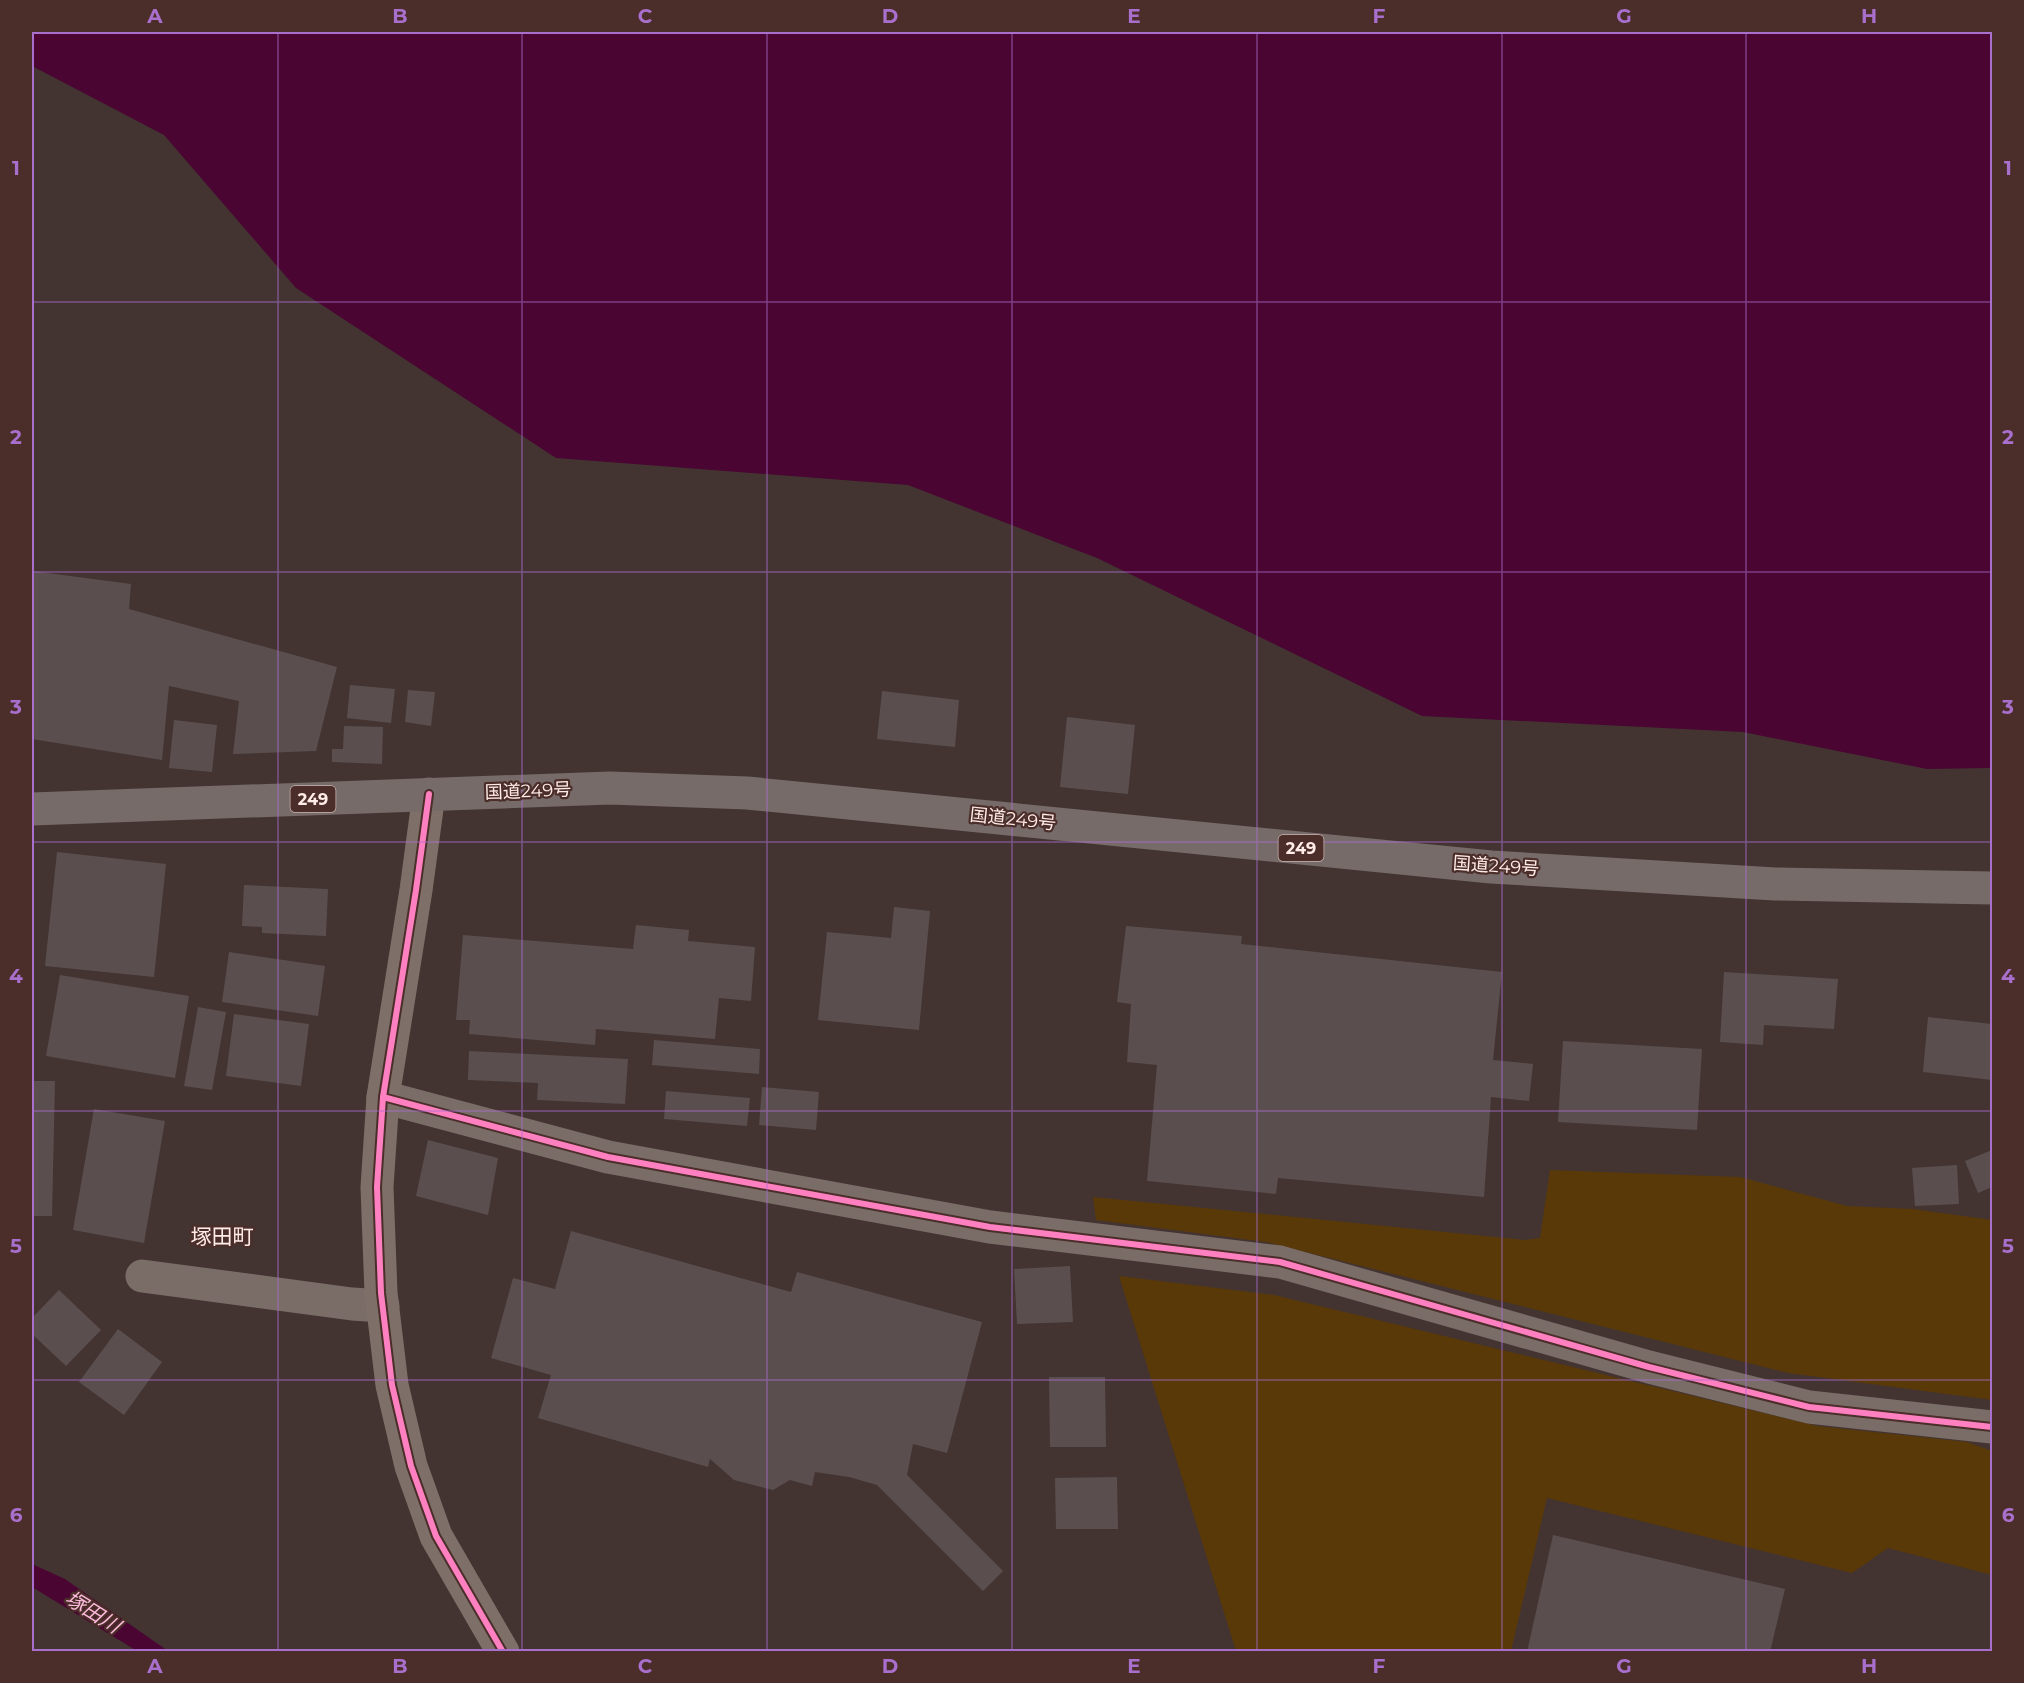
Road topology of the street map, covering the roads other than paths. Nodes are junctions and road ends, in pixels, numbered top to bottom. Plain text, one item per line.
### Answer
1 (429, 794) junction
2 (32, 809) edge
3 (1992, 888) edge
4 (383, 1097) junction
5 (142, 1276) dead end
6 (383, 1306) junction
7 (1992, 1427) edge
8 (503, 1652) edge

1 - 2 highway, 国道249号 / 249
1 - 3 highway, 国道249号 / 249
1 - 4 street
4 - 6 street
4 - 7 street
5 - 6 street
6 - 8 street

